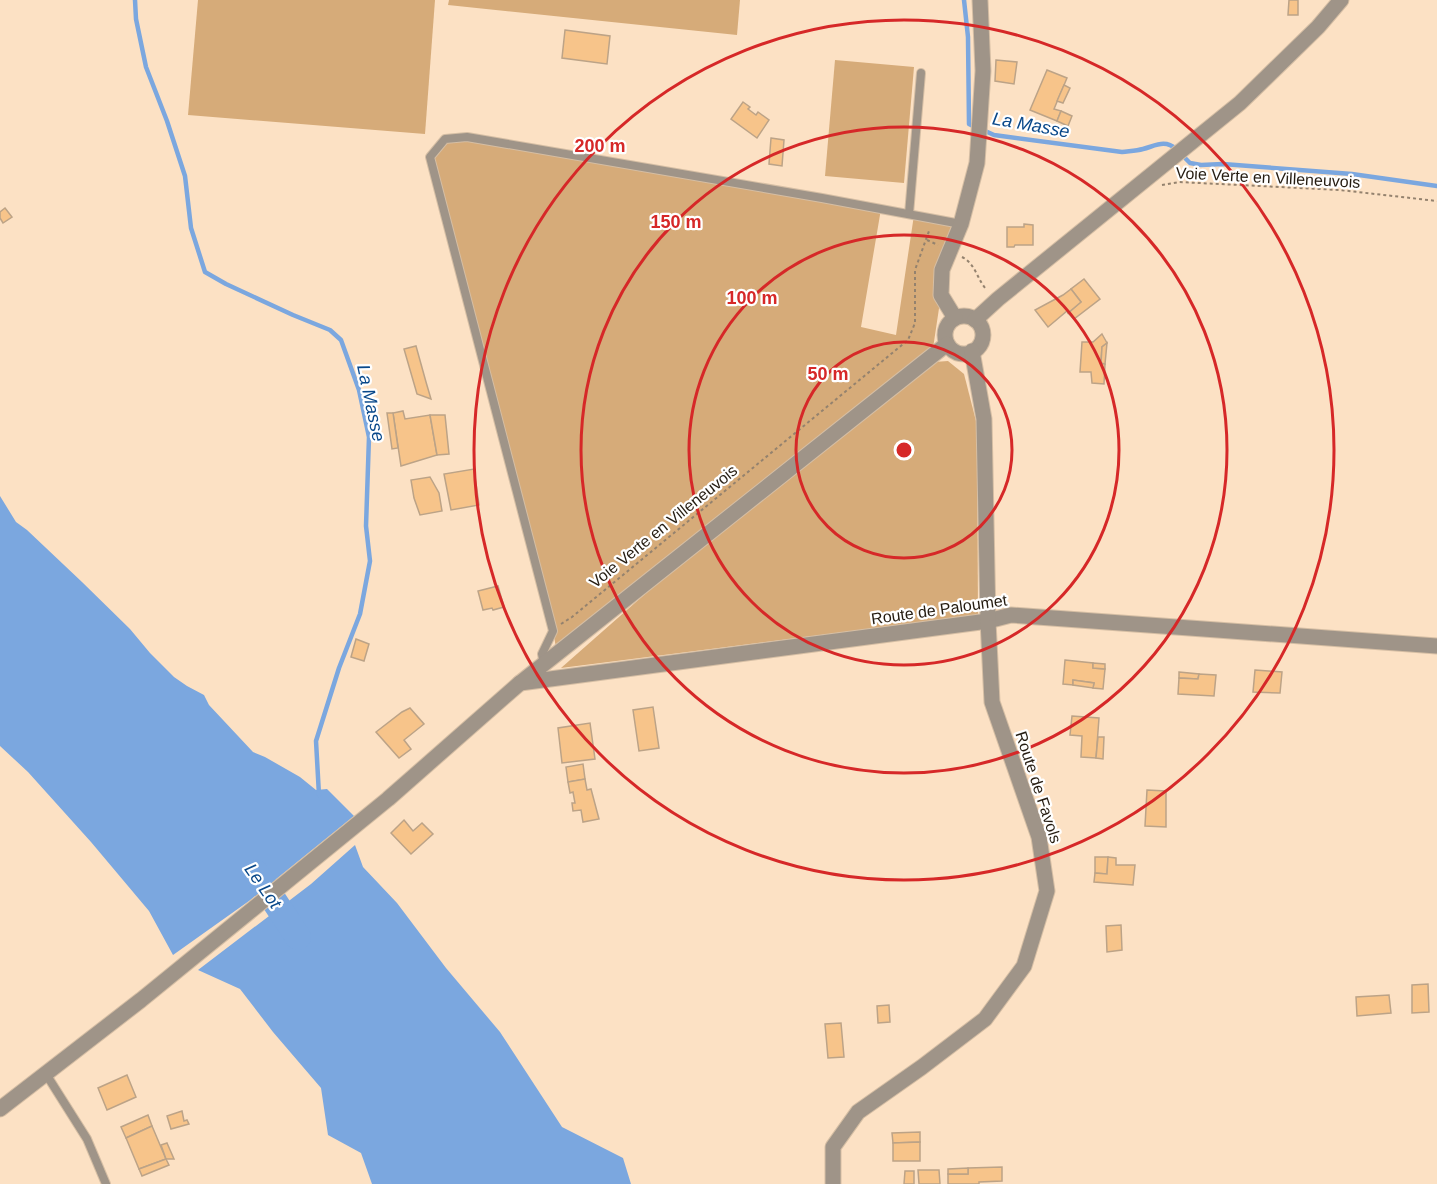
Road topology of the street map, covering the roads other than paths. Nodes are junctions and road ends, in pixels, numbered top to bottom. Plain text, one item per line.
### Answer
1 (980, 0) edge
2 (1341, 0) edge
3 (921, 73) dead end
4 (909, 214) junction
5 (961, 224) junction
6 (955, 318) junction
7 (975, 320) junction
8 (947, 344) junction
9 (972, 351) junction
10 (988, 621) junction
11 (1437, 646) edge
12 (544, 664) junction
13 (520, 683) junction
14 (46, 1074) junction
15 (0, 1109) edge
16 (106, 1184) edge
17 (833, 1184) edge

1 - 5 street
2 - 7 street
3 - 4 lane
4 - 5 lane
4 - 12 lane
5 - 6 street
6 - 7 street
6 - 8 street
7 - 9 street
8 - 9 street
8 - 12 street
9 - 10 street, Route de Favols
10 - 11 street, Route de Paloumet
10 - 13 street, Route de Paloumet
10 - 17 street, Route de Favols
12 - 13 street
13 - 14 street
14 - 15 street
14 - 16 lane

